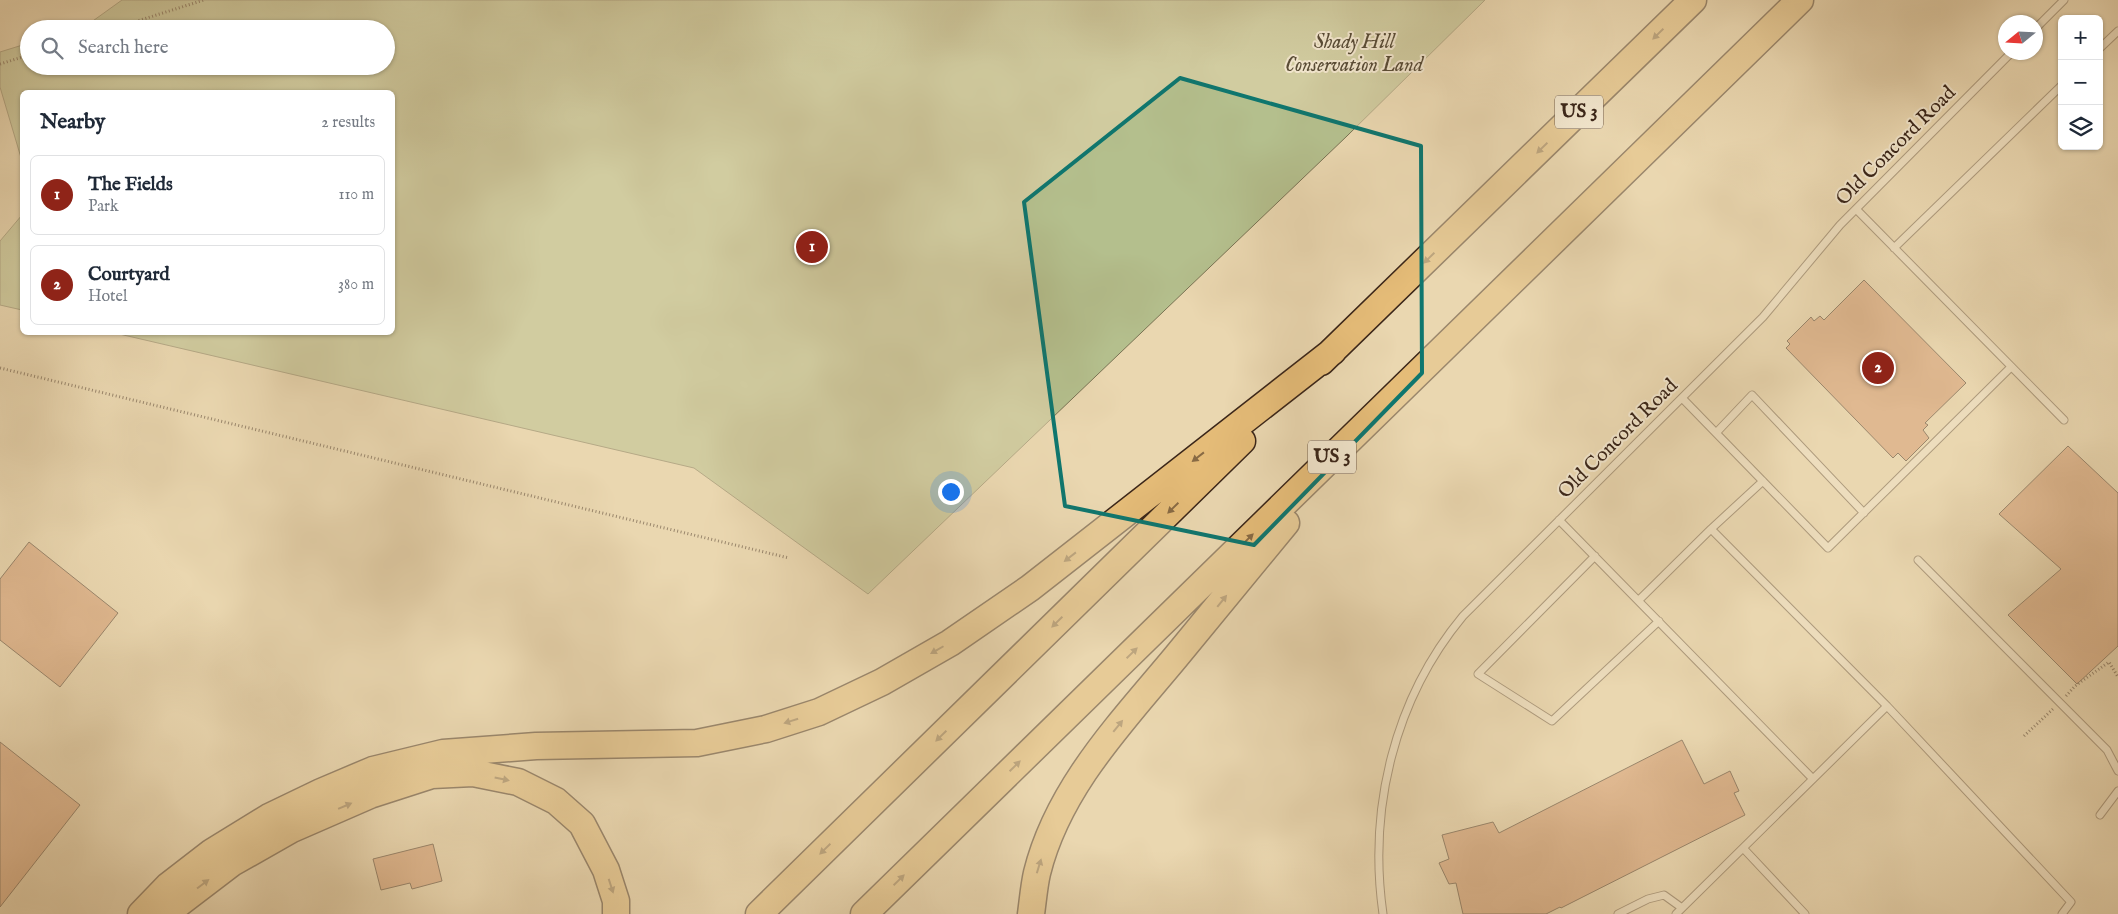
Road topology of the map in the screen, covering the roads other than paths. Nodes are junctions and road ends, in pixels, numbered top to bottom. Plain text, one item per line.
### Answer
1 (1693, 0) edge
2 (1800, 0) edge
3 (2064, 0) edge
4 (2043, 21) edge
5 (2118, 31) edge
6 (2103, 45) edge
7 (2004, 60) edge
8 (2058, 89) edge
9 (1856, 209) junction
10 (1894, 248) junction
11 (1332, 351) junction
12 (2011, 367) junction
13 (1682, 398) junction
14 (2064, 420) dead end
15 (1368, 422) junction
16 (1716, 433) junction
17 (1762, 481) junction
18 (1864, 514) junction
19 (1560, 520) junction
20 (1711, 529) junction
21 (1595, 556) junction
22 (1918, 560) dead end
23 (1639, 600) junction
24 (1659, 621) junction
25 (1887, 706) junction
26 (2118, 771) edge
27 (1813, 779) junction
28 (2118, 791) edge
29 (2100, 815) dead end
30 (1742, 848) junction
31 (1682, 908) junction
32 (141, 914) edge
33 (165, 914) edge
34 (616, 914) edge
35 (759, 914) edge
36 (864, 914) edge
37 (1031, 914) edge
38 (1382, 914) edge
39 (1618, 914) edge
40 (1676, 914) edge
41 (1805, 914) edge
42 (2062, 914) edge

1 -> 11 highway, US 3
2 - 15 highway, US 3
3 - 4 lane
5 - 6 lane
7 - 9 lane, Old Concord Road
8 - 10 lane
9 - 10 lane
9 - 13 lane, Old Concord Road
10 - 12 lane
11 -> 32 highway
11 -> 35 highway, US 3
12 - 14 lane
12 - 18 lane
13 - 16 lane
13 - 19 lane, Old Concord Road
36 -> 15 highway, US 3
37 -> 15 highway
16 - 17 lane
16 - 18 lane
17 - 18 lane
17 - 20 lane
19 - 21 lane
19 - 38 lane, Old Concord Road
20 - 23 lane
20 - 25 lane
21 - 23 lane
21 - 24 lane
22 - 26 lane
23 - 24 lane
24 - 27 lane
25 - 27 lane
25 - 42 lane
27 - 30 lane
28 - 29 lane
30 - 31 lane
30 - 41 lane
31 - 39 lane
31 - 40 lane
33 -> 34 highway

